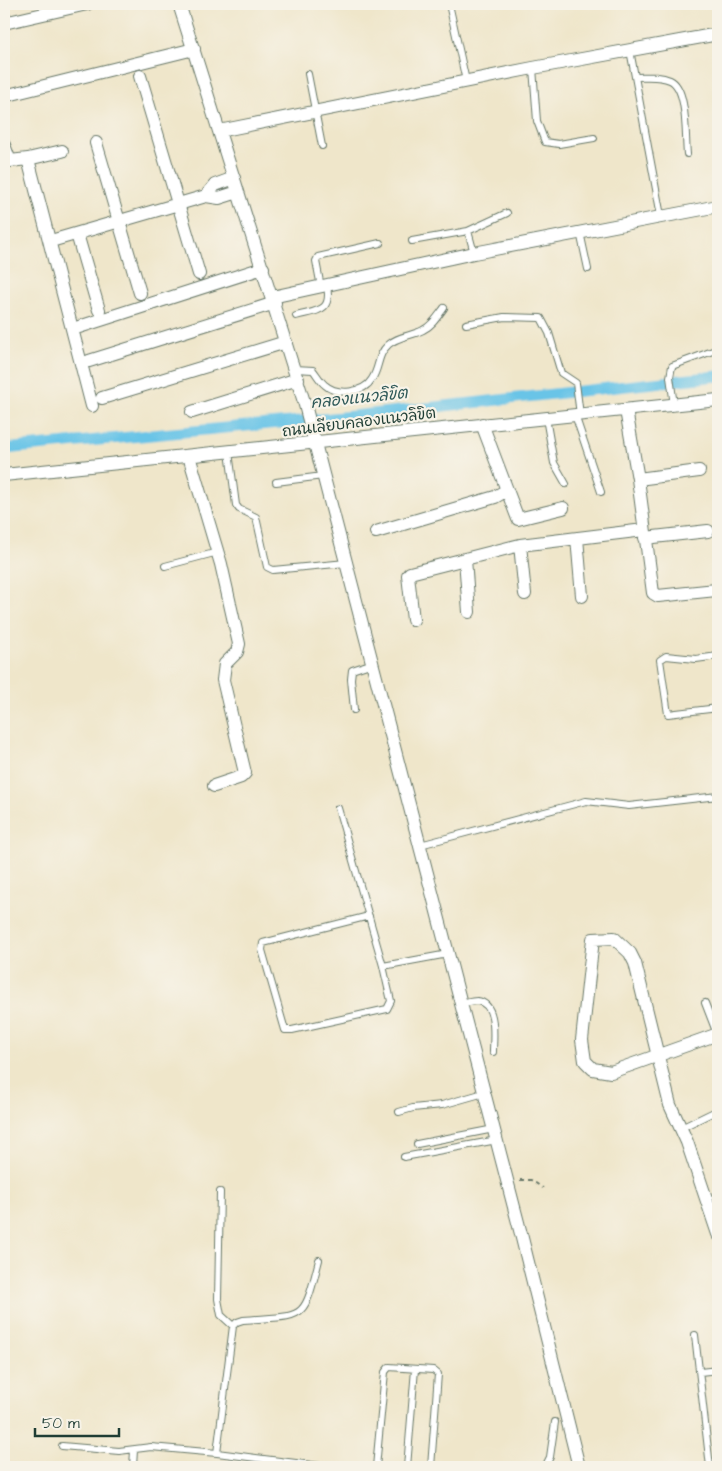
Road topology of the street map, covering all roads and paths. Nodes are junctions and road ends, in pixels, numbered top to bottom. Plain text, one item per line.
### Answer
1 (87, 4) edge
2 (180, 4) edge
3 (449, 4) edge
4 (4, 24) edge
5 (718, 34) edge
6 (194, 49) junction
7 (630, 49) junction
8 (533, 68) junction
9 (308, 74) dead end
10 (140, 76) dead end
11 (635, 77) junction
12 (466, 81) junction
13 (4, 96) edge
14 (316, 111) junction
15 (219, 131) junction
16 (594, 138) dead end
17 (96, 143) dead end
18 (4, 145) edge
19 (322, 146) dead end
20 (62, 151) dead end
21 (687, 154) dead end
22 (28, 159) junction
23 (234, 178) junction
24 (238, 192) junction
25 (206, 196) junction
26 (178, 206) junction
27 (718, 206) edge
28 (507, 213) dead end
29 (661, 216) junction
30 (119, 223) junction
31 (468, 231) junction
32 (580, 232) junction
33 (77, 234) junction
34 (51, 241) junction
35 (412, 241) dead end
36 (380, 243) dead end
37 (474, 253) junction
38 (263, 268) junction
39 (588, 269) dead end
40 (199, 274) dead end
41 (324, 286) junction
42 (140, 293) dead end
43 (273, 300) junction
44 (444, 308) dead end
45 (99, 310) dead end
46 (296, 316) dead end
47 (466, 324) dead end
48 (79, 327) dead end
49 (286, 342) junction
50 (718, 349) edge
51 (89, 361) dead end
52 (296, 374) junction
53 (673, 400) junction
54 (718, 400) edge
55 (626, 410) junction
56 (192, 412) dead end
57 (578, 412) junction
58 (546, 418) junction
59 (482, 424) junction
60 (315, 444) junction
61 (229, 452) junction
62 (189, 456) junction
63 (698, 471) dead end
64 (4, 475) edge
65 (324, 476) junction
66 (638, 479) junction
67 (276, 482) dead end
68 (566, 484) dead end
69 (507, 490) junction
70 (600, 492) dead end
71 (563, 508) dead end
72 (708, 531) dead end
73 (376, 532) dead end
74 (645, 534) junction
75 (577, 538) junction
76 (520, 545) junction
77 (218, 552) junction
78 (465, 559) junction
79 (347, 562) junction
80 (165, 566) dead end
81 (716, 590) dead end
82 (525, 594) dead end
83 (582, 596) dead end
84 (469, 612) dead end
85 (413, 620) dead end
86 (718, 656) edge
87 (373, 662) junction
88 (718, 708) edge
89 (354, 710) dead end
90 (214, 786) dead end
91 (718, 796) edge
92 (338, 808) dead end
93 (420, 845) junction
94 (369, 916) junction
95 (448, 954) junction
96 (383, 966) junction
97 (705, 1003) dead end
98 (461, 1004) junction
99 (717, 1034) edge
100 (493, 1052) dead end
101 (659, 1055) junction
102 (484, 1093) junction
103 (718, 1110) edge
104 (399, 1112) dead end
105 (681, 1128) junction
106 (495, 1135) junction
107 (417, 1144) dead end
108 (404, 1157) dead end
109 (508, 1182) junction
110 (543, 1188) dead end
111 (220, 1192) dead end
112 (714, 1210) edge
113 (718, 1234) edge
114 (319, 1260) dead end
115 (233, 1326) junction
116 (695, 1335) dead end
117 (415, 1369) junction
118 (718, 1370) edge
119 (700, 1372) junction
120 (555, 1422) dead end
121 (62, 1446) dead end
122 (134, 1450) junction
123 (217, 1452) junction
124 (133, 1467) edge
125 (328, 1467) edge
126 (376, 1467) edge
127 (407, 1467) edge
128 (431, 1467) edge
129 (545, 1467) edge
130 (579, 1467) edge
131 (710, 1467) edge

1 - 4 street
2 - 6 street
3 - 12 lane
5 - 7 street
6 - 13 street
6 - 15 street
7 - 8 street
7 - 11 lane
8 - 12 street
8 - 16 lane
9 - 14 lane
10 - 26 street
11 - 21 lane
11 - 29 lane
12 - 14 street
14 - 15 street
14 - 19 lane
15 - 23 street
17 - 30 street
18 - 22 street
20 - 22 street
22 - 34 street
23 - 24 street
23 - 25 street
24 - 25 street
24 - 38 street
25 - 26 street
26 - 30 street
26 - 40 street
27 - 29 street
28 - 31 lane
29 - 32 street
30 - 33 street
30 - 42 street
31 - 35 lane
31 - 37 lane
32 - 37 street
32 - 39 lane
33 - 34 street
33 - 45 street
34 - 49 street
36 - 41 lane
37 - 41 street
38 - 43 street
38 - 48 street
41 - 43 street
41 - 46 lane
43 - 49 street
43 - 51 street
44 - 52 lane
47 - 57 lane
49 - 52 street
50 - 53 lane
52 - 56 street
52 - 60 street
53 - 54 street, ถนนเลียบคลองแนวลิขิต
53 - 55 street, ถนนเลียบคลองแนวลิขิต
55 - 57 street, ถนนเลียบคลองแนวลิขิต
55 - 66 street
57 - 58 street, ถนนเลียบคลองแนวลิขิต
57 - 70 lane
58 - 59 street, ถนนเลียบคลองแนวลิขิต
58 - 68 lane
59 - 60 street, ถนนเลียบคลองแนวลิขิต
59 - 69 street
60 - 61 street, ถนนเลียบคลองแนวลิขิต
60 - 65 street
61 - 62 street, ถนนเลียบคลองแนวลิขิต
61 - 79 lane
62 - 64 street, ถนนเลียบคลองแนวลิขิต
62 - 77 street
63 - 66 street
65 - 67 lane
65 - 79 street
66 - 74 street
69 - 71 street
69 - 73 street
72 - 74 street
74 - 75 street
74 - 81 street
75 - 76 street
75 - 83 street
76 - 78 street
76 - 82 street
77 - 80 lane
77 - 90 street
78 - 84 street
78 - 85 street
79 - 87 street
86 - 88 lane
87 - 89 lane
87 - 93 street
91 - 93 lane
92 - 94 lane
93 - 95 street
94 - 96 lane
94 - 96 lane
95 - 96 lane
95 - 98 street
97 - 99 lane
98 - 100 lane
98 - 102 street
99 - 101 street
101 - 101 street
101 - 105 street
102 - 104 lane
102 - 106 street
103 - 105 lane
105 - 112 street
106 - 107 lane
106 - 108 lane
106 - 109 street
109 - 110 path
109 - 130 street
111 - 115 lane
112 - 113 street
114 - 115 lane
115 - 123 lane
116 - 119 lane
117 - 126 lane
117 - 127 lane
117 - 128 lane
118 - 119 lane
119 - 131 lane
120 - 129 lane
121 - 122 lane
122 - 123 lane
122 - 124 lane
123 - 125 lane

